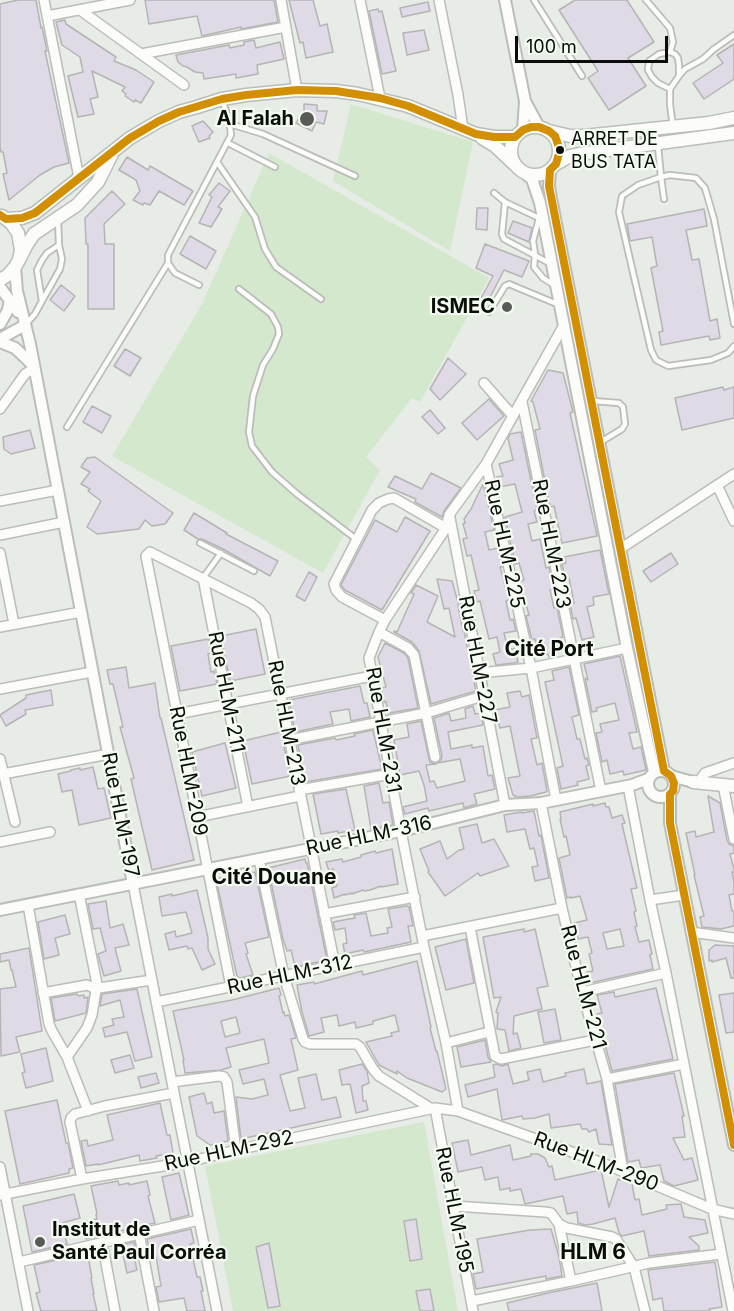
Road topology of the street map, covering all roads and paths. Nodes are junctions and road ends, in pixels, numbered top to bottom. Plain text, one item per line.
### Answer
1 (44, 0) edge
2 (130, 0) edge
3 (281, 0) edge
4 (360, 0) edge
5 (439, 0) edge
6 (506, 0) edge
7 (534, 0) edge
8 (646, 0) edge
9 (80, 10) junction
10 (47, 16) junction
11 (286, 27) junction
12 (734, 35) edge
13 (670, 52) junction
14 (141, 54) junction
15 (582, 76) dead end
16 (679, 76) junction
17 (184, 86) dead end
18 (670, 89) junction
19 (297, 90) junction
20 (380, 98) junction
21 (222, 99) junction
22 (525, 101) junction
23 (734, 118) edge
24 (230, 124) junction
25 (673, 127) junction
26 (544, 129) junction
27 (470, 131) junction
28 (519, 133) junction
29 (734, 133) edge
30 (228, 143) junction
31 (657, 144) junction
32 (113, 152) junction
33 (217, 162) junction
34 (514, 164) junction
35 (275, 167) dead end
36 (553, 167) junction
37 (527, 175) junction
38 (355, 176) dead end
39 (661, 177) junction
40 (79, 178) junction
41 (494, 193) dead end
42 (664, 199) dead end
43 (505, 202) junction
44 (3, 217) edge
45 (541, 218) junction
46 (58, 219) junction
47 (59, 245) junction
48 (535, 254) junction
49 (168, 263) junction
50 (17, 264) junction
51 (552, 264) junction
52 (0, 280) edge
53 (199, 285) dead end
54 (556, 286) junction
55 (0, 287) edge
56 (239, 289) dead end
57 (321, 299) dead end
58 (10, 300) junction
59 (42, 301) junction
60 (560, 305) junction
61 (489, 312) dead end
62 (24, 322) junction
63 (0, 324) edge
64 (734, 324) edge
65 (564, 325) junction
66 (0, 340) edge
67 (734, 346) edge
68 (33, 366) junction
69 (484, 383) dead end
70 (591, 401) junction
71 (522, 402) junction
72 (0, 409) edge
73 (513, 416) junction
74 (67, 427) dead end
75 (599, 443) junction
76 (486, 464) junction
77 (734, 474) edge
78 (717, 485) junction
79 (58, 490) junction
80 (0, 501) edge
81 (449, 514) junction
82 (734, 521) edge
83 (64, 522) junction
84 (446, 528) junction
85 (0, 535) edge
86 (356, 539) junction
87 (200, 543) dead end
88 (620, 549) junction
89 (0, 553) edge
90 (221, 553) junction
91 (146, 556) joint
92 (1, 564) edge
93 (254, 571) dead end
94 (203, 578) junction
95 (81, 612) junction
96 (385, 620) junction
97 (14, 624) junction
98 (0, 627) edge
99 (379, 632) junction
100 (627, 648) junction
101 (574, 659) junction
102 (531, 668) junction
103 (92, 672) junction
104 (479, 673) junction
105 (372, 676) junction
106 (0, 688) edge
107 (280, 694) junction
108 (483, 696) junction
109 (228, 704) junction
110 (426, 713) junction
111 (177, 714) junction
112 (381, 722) junction
113 (289, 740) junction
114 (109, 754) junction
115 (435, 757) dead end
116 (0, 759) edge
117 (734, 762) edge
118 (3, 774) junction
119 (391, 774) junction
120 (657, 777) junction
121 (696, 782) junction
122 (630, 785) junction
123 (729, 786) edge
124 (601, 791) junction
125 (300, 793) junction
126 (667, 794) junction
127 (556, 800) junction
128 (542, 803) junction
129 (505, 805) junction
130 (248, 807) junction
131 (197, 817) junction
132 (15, 822) dead end
133 (50, 831) dead end
134 (401, 831) junction
135 (734, 839) edge
136 (0, 842) edge
137 (311, 849) junction
138 (259, 859) junction
139 (207, 869) junction
140 (133, 884) junction
141 (79, 894) junction
142 (684, 895) junction
143 (415, 897) junction
144 (650, 900) junction
145 (28, 905) junction
146 (562, 908) junction
147 (0, 910) edge
148 (324, 914) junction
149 (470, 927) junction
150 (691, 932) junction
151 (422, 936) junction
152 (734, 938) edge
153 (424, 947) junction
154 (334, 966) junction
155 (666, 972) junction
156 (284, 976) junction
157 (152, 980) junction
158 (231, 987) junction
159 (96, 988) junction
160 (582, 992) junction
161 (43, 993) junction
162 (156, 1002) junction
163 (489, 1032) junction
164 (595, 1040) junction
165 (446, 1043) junction
166 (67, 1057) junction
167 (684, 1064) junction
168 (607, 1079) junction
169 (172, 1082) junction
170 (174, 1094) junction
171 (434, 1109) junction
172 (88, 1111) junction
173 (458, 1111) junction
174 (734, 1145) edge
175 (236, 1150) junction
176 (188, 1162) junction
177 (0, 1167) edge
178 (623, 1171) junction
179 (82, 1179) junction
180 (3, 1195) edge
181 (454, 1206) junction
182 (712, 1209) junction
183 (734, 1214) edge
184 (199, 1220) junction
185 (559, 1224) junction
186 (139, 1233) junction
187 (102, 1242) junction
188 (721, 1254) junction
189 (19, 1262) junction
190 (634, 1267) junction
191 (572, 1281) junction
192 (472, 1306) edge
193 (28, 1311) edge
194 (115, 1311) edge
195 (154, 1311) edge
196 (217, 1311) edge
197 (645, 1311) edge
198 (733, 1311) edge

1 - 10 street
2 - 9 street
3 - 11 street
4 - 20 street
5 - 27 street
6 - 22 street
7 - 15 lane
8 - 13 lane
9 - 10 street
9 - 14 street
10 - 40 street
11 - 14 street
11 - 19 street
12 - 16 lane
13 - 16 lane
13 - 18 lane
14 - 17 street
16 - 18 lane
18 - 25 lane
19 - 20 main road
19 - 21 main road
20 - 27 main road
21 - 24 lane
21 - 32 main road
22 - 26 street
22 - 28 street
23 - 25 main road
24 - 30 lane
24 - 38 lane
25 - 26 main road
26 - 28 main road
26 - 36 main road
27 - 28 main road
27 - 34 main road
28 - 34 main road
29 - 31 main road
30 - 33 lane
30 - 35 lane
31 - 36 main road
31 - 39 lane
32 - 40 main road
32 - 46 main road
33 - 49 lane
33 - 57 lane
34 - 37 main road
36 - 37 main road
36 - 70 street
37 - 45 street
39 - 42 lane
39 - 64 lane
39 - 67 lane
40 - 44 main road
41 - 43 lane
43 - 45 lane
43 - 48 lane
44 - 50 main road
45 - 48 lane
45 - 51 street
46 - 47 lane
46 - 50 main road
47 - 59 lane
47 - 59 lane
48 - 51 lane
48 - 54 lane
49 - 53 lane
49 - 74 lane
50 - 52 main road
50 - 62 street, Rue HLM-197
51 - 54 street
54 - 60 street
55 - 58 street
56 - 86 lane
58 - 62 street
58 - 63 street
59 - 62 lane
60 - 61 lane
60 - 65 street
62 - 66 street
62 - 68 street, Rue HLM-197
65 - 71 street, Rue HLM-231
65 - 100 street
66 - 68 street
68 - 72 street
68 - 79 street, Rue HLM-197
69 - 73 street
70 - 75 street
70 - 75 lane
71 - 73 street, Rue HLM-231
71 - 101 street, Rue HLM-223
73 - 76 street, Rue HLM-231
75 - 88 street
76 - 81 street, Rue HLM-231
76 - 102 street, Rue HLM-225
77 - 78 street
78 - 82 street
78 - 88 street
79 - 80 street
79 - 83 street, Rue HLM-197
81 - 84 street, Rue HLM-231
81 - 104 street, Rue HLM-227
83 - 85 street
83 - 95 street, Rue HLM-197
84 - 86 street
84 - 96 street, Rue HLM-231
86 - 96 street
87 - 90 lane
88 - 120 street
89 - 92 street
90 - 93 lane
90 - 94 lane
91 - 94 street, Rue HLM-213
91 - 111 street, Rue HLM-209
92 - 97 street
94 - 107 street, Rue HLM-213
94 - 109 street, Rue HLM-211
95 - 97 street
95 - 103 street, Rue HLM-197
96 - 99 street, Rue HLM-231
97 - 98 street
99 - 105 street, Rue HLM-231
99 - 110 street
100 - 101 street
100 - 120 street
101 - 102 street
101 - 124 street, Rue HLM-223
102 - 104 street
102 - 127 street, Rue HLM-225
103 - 106 street
103 - 114 street, Rue HLM-197
104 - 108 street, Rue HLM-227
105 - 107 street
105 - 112 street, Rue HLM-231
107 - 109 street
107 - 113 street, Rue HLM-213
108 - 110 street
108 - 129 street, Rue HLM-227
109 - 111 street
109 - 130 street, Rue HLM-211
110 - 112 street
110 - 115 street
111 - 131 street, Rue HLM-209
112 - 113 street
112 - 119 street, Rue HLM-231
113 - 125 street, Rue HLM-213
114 - 118 street
114 - 140 street, Rue HLM-197
116 - 118 street
117 - 121 street
118 - 132 street
119 - 125 street
119 - 134 street, Rue HLM-231
120 - 121 street, Rue HLM-316
120 - 122 street, Rue HLM-316
120 - 126 street
120 - 126 street
121 - 123 main road
121 - 126 street
122 - 124 street, Rue HLM-316
122 - 144 street
123 - 135 street
124 - 127 street, Rue HLM-316
125 - 130 street
125 - 137 street, Rue HLM-213
126 - 142 street
127 - 128 street, Rue HLM-316
128 - 129 street, Rue HLM-316
128 - 146 street, Rue HLM-221
129 - 134 street, Rue HLM-316
130 - 131 street
131 - 139 street, Rue HLM-209
133 - 136 street
134 - 137 street, Rue HLM-316
134 - 143 street, Rue HLM-231
137 - 138 street, Rue HLM-316
137 - 148 street, Rue HLM-213
138 - 139 street, Rue HLM-316
138 - 156 street
139 - 140 street, Rue HLM-316
139 - 158 street, Rue HLM-209
140 - 141 street, Rue HLM-316
140 - 157 street, Rue HLM-197
141 - 145 street, Rue HLM-316
141 - 159 street
142 - 144 street
142 - 150 street
143 - 148 street
143 - 151 street, Rue HLM-231
144 - 155 street
145 - 147 street, Rue HLM-316
145 - 161 street
146 - 149 street
146 - 160 street, Rue HLM-221
148 - 154 street, Rue HLM-213
149 - 151 street
149 - 163 street
150 - 152 street
150 - 174 street
151 - 153 street, Rue HLM-231
153 - 154 street, Rue HLM-312
153 - 165 street, Rue HLM-231
154 - 156 street, Rue HLM-312
155 - 160 street
155 - 167 street
156 - 158 street, Rue HLM-312
156 - 171 street
157 - 159 street
157 - 162 street, Rue HLM-197
158 - 162 street, Rue HLM-312
159 - 161 street
159 - 166 street
160 - 164 street, Rue HLM-221
161 - 166 street
162 - 169 street, Rue HLM-197
163 - 164 street
163 - 165 street
164 - 168 street, Rue HLM-221
165 - 173 street, Rue HLM-231
166 - 172 street
167 - 168 street
167 - 182 street
168 - 178 street, Rue HLM-221
169 - 170 street, Rue HLM-197
169 - 175 street
170 - 172 street
170 - 176 street, Rue HLM-197
171 - 173 street, Rue HLM-292
171 - 175 street, Rue HLM-292
171 - 181 street, Rue HLM-195
172 - 179 street
173 - 178 street, Rue HLM-290
175 - 176 street, Rue HLM-292
176 - 179 street, Rue HLM-292
176 - 184 street, Rue HLM-197
177 - 180 street
178 - 182 street, Rue HLM-290
179 - 180 street, Rue HLM-292
180 - 189 street
181 - 185 street
181 - 192 street, Rue HLM-195
182 - 183 street, Rue HLM-290
182 - 188 street
184 - 186 street
184 - 196 street, Rue HLM-197
185 - 190 street
185 - 191 street
186 - 187 street
186 - 195 street
187 - 189 street
187 - 194 street
188 - 190 street
188 - 198 street
189 - 193 street
190 - 191 street
190 - 197 street
191 - 192 street

